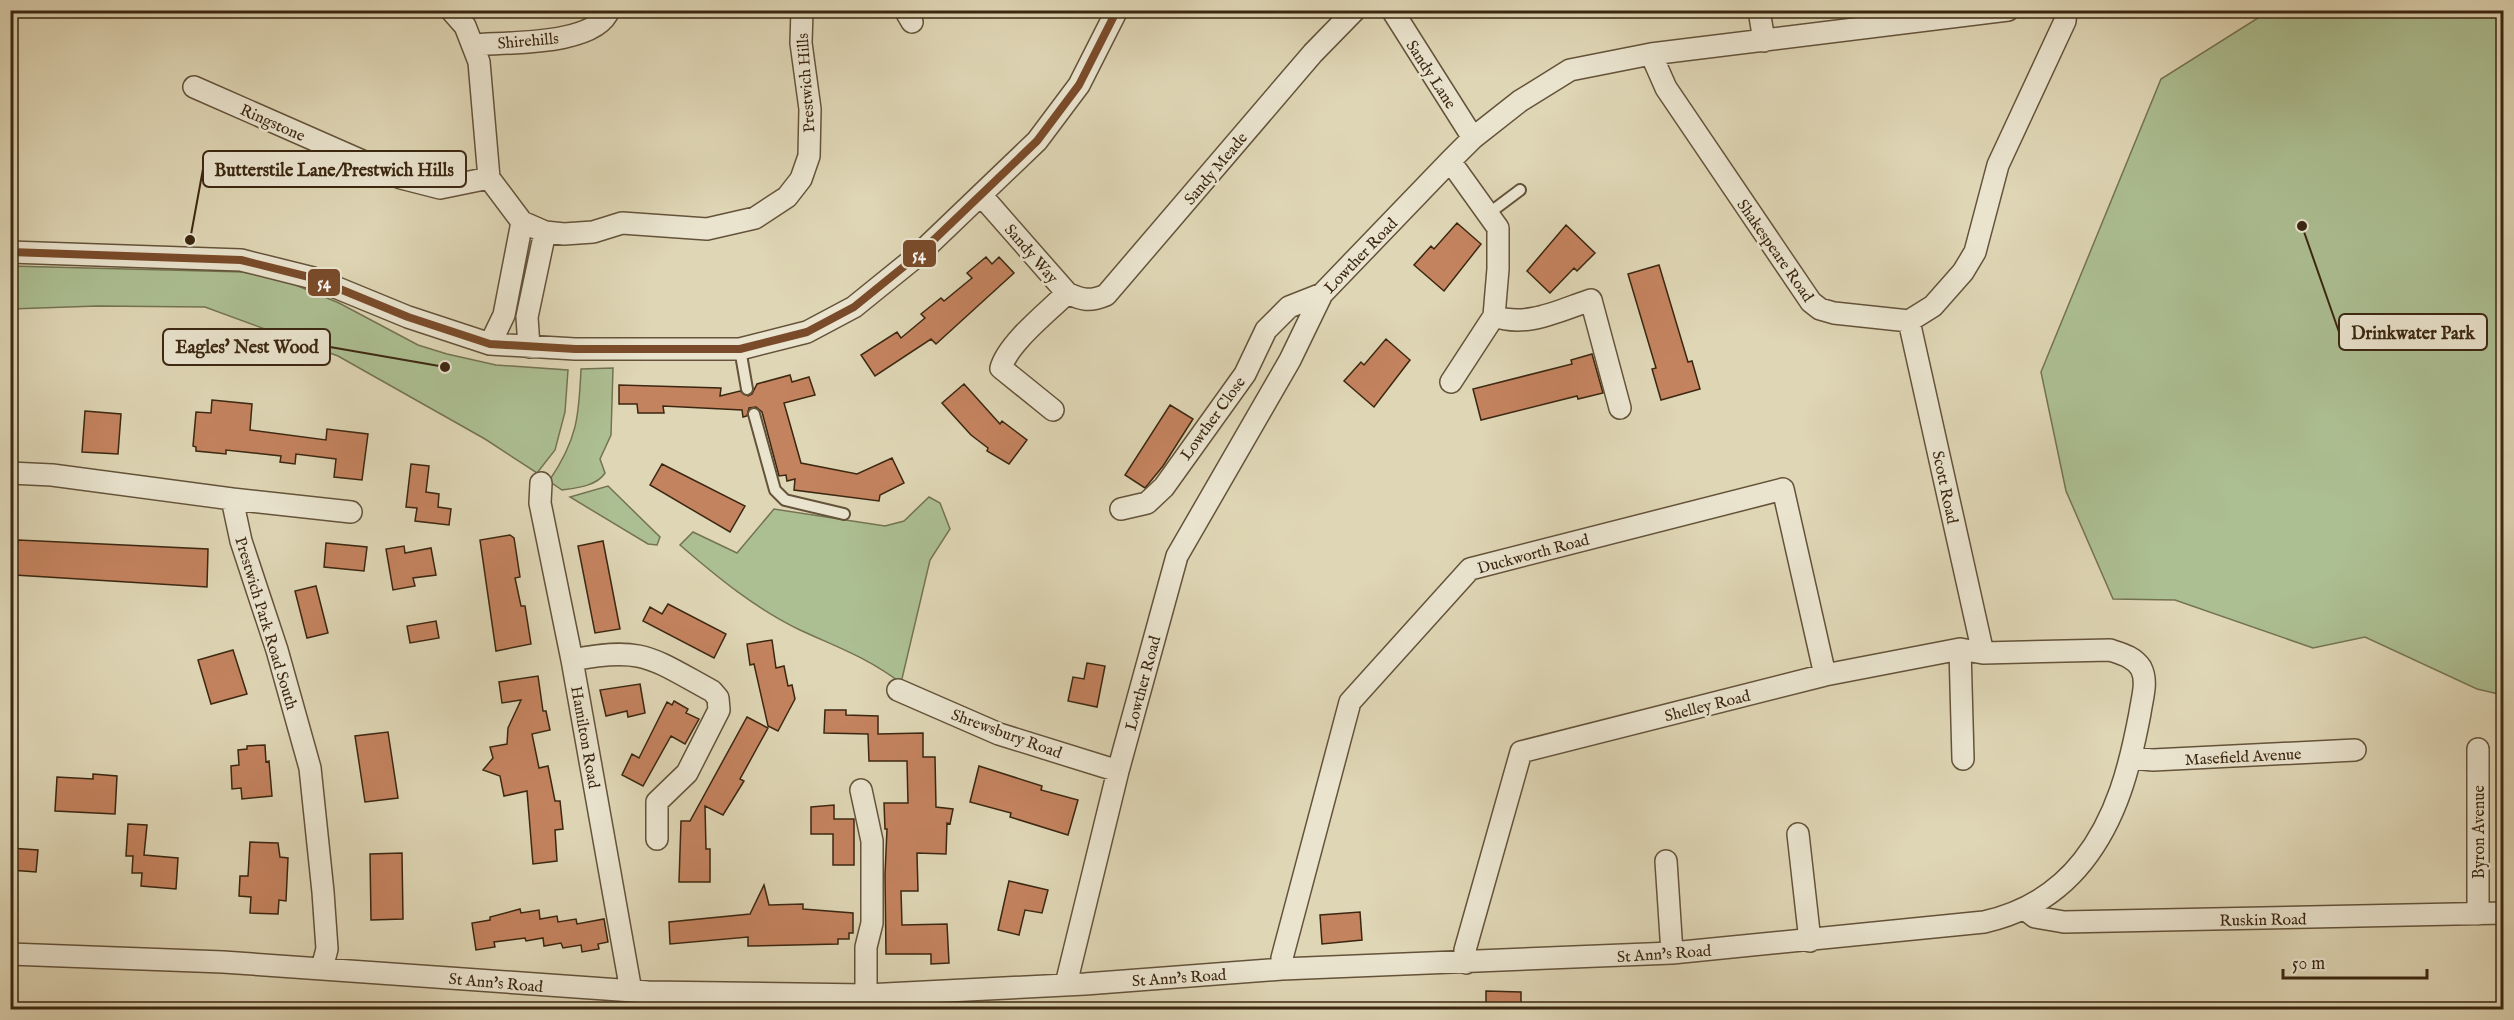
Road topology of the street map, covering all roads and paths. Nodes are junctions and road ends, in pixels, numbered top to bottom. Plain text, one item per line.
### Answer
1 (451, 10) edge
2 (609, 10) edge
3 (802, 10) edge
4 (1117, 10) edge
5 (1355, 10) edge
6 (1392, 10) edge
7 (1759, 10) edge
8 (2008, 10) edge
9 (2066, 10) edge
10 (1764, 41) junction
11 (473, 45) junction
12 (1651, 54) junction
13 (194, 87) dead end
14 (1473, 138) junction
15 (1449, 161) junction
16 (489, 178) junction
17 (1520, 190) dead end
18 (981, 195) junction
19 (1488, 214) junction
20 (522, 222) junction
21 (545, 232) junction
22 (10, 252) edge
23 (1067, 293) junction
24 (1322, 294) junction
25 (1494, 316) junction
26 (1909, 321) junction
27 (490, 344) junction
28 (529, 347) junction
29 (740, 349) junction
30 (1451, 382) dead end
31 (747, 389) dead end
32 (1620, 408) dead end
33 (1053, 410) dead end
34 (754, 414) dead end
35 (10, 473) edge
36 (541, 483) dead end
37 (232, 499) junction
38 (1120, 509) dead end
39 (351, 512) dead end
40 (844, 514) dead end
41 (1960, 649) junction
42 (2110, 650) joint
43 (1983, 653) junction
44 (572, 660) junction
45 (1824, 675) junction
46 (898, 690) dead end
47 (2478, 749) dead end
48 (2355, 750) dead end
49 (2132, 758) junction
50 (1963, 759) dead end
51 (1118, 771) junction
52 (861, 790) dead end
53 (1798, 834) dead end
54 (657, 839) dead end
55 (1666, 861) dead end
56 (2026, 910) junction
57 (2504, 913) edge
58 (2478, 914) junction
59 (1810, 940) junction
60 (1672, 953) junction
61 (10, 954) edge
62 (1466, 963) junction
63 (322, 968) junction
64 (1282, 969) junction
65 (1066, 984) junction
66 (631, 991) junction
67 (866, 995) junction

1 - 11 street
2 - 11 street, Shirehills
3 - 21 street, Prestwich Hills
4 - 18 street
5 - 23 street, Sandy Meade
6 - 14 street, Sandy Lane
7 - 10 street
8 - 10 street, Lowther Road
9 - 26 street
10 - 12 street, Lowther Road
11 - 16 street
12 - 14 street, Lowther Road
12 - 26 street, Shakespeare Road
13 - 16 street, Ringstone
14 - 15 street, Lowther Road
15 - 19 street
15 - 24 street, Lowther Road
16 - 20 street, Prestwich Hills
17 - 19 lane
18 - 23 street, Sandy Way
18 - 29 street
19 - 25 street
20 - 21 street, Prestwich Hills
20 - 27 street
21 - 28 street
22 - 27 street
23 - 33 street, Sandy Way
24 - 38 street, Lowther Close
24 - 51 street, Lowther Road
25 - 30 street
25 - 32 street
26 - 43 street, Scott Road
27 - 28 street
28 - 29 street
29 - 31 lane
34 - 40 lane
35 - 37 street
36 - 44 street, Hamilton Road
37 - 39 street
37 - 63 street, Prestwich Park Road South
41 - 43 street, Shelley Road
41 - 45 street, Shelley Road
41 - 50 street
42 - 43 street, Shelley Road
42 - 49 street, St Ann's Road
44 - 54 street
44 - 66 street, Hamilton Road
45 - 62 street, Shelley Road
45 - 64 street, Duckworth Road
46 - 51 street, Shrewsbury Road
47 - 58 street, Byron Avenue
48 - 49 street, Masefield Avenue
49 - 56 street, St Ann's Road
51 - 65 street, Lowther Road
52 - 67 street
53 - 59 street
55 - 60 street
56 - 58 street, Ruskin Road
56 - 59 street, St Ann's Road
57 - 58 street, Ruskin Road
59 - 60 street, St Ann's Road
60 - 62 street, St Ann's Road
61 - 63 street, St Ann's Road
62 - 64 street, St Ann's Road
63 - 66 street, St Ann's Road
64 - 65 street, St Ann's Road
65 - 67 street, St Ann's Road
66 - 67 street, St Ann's Road

